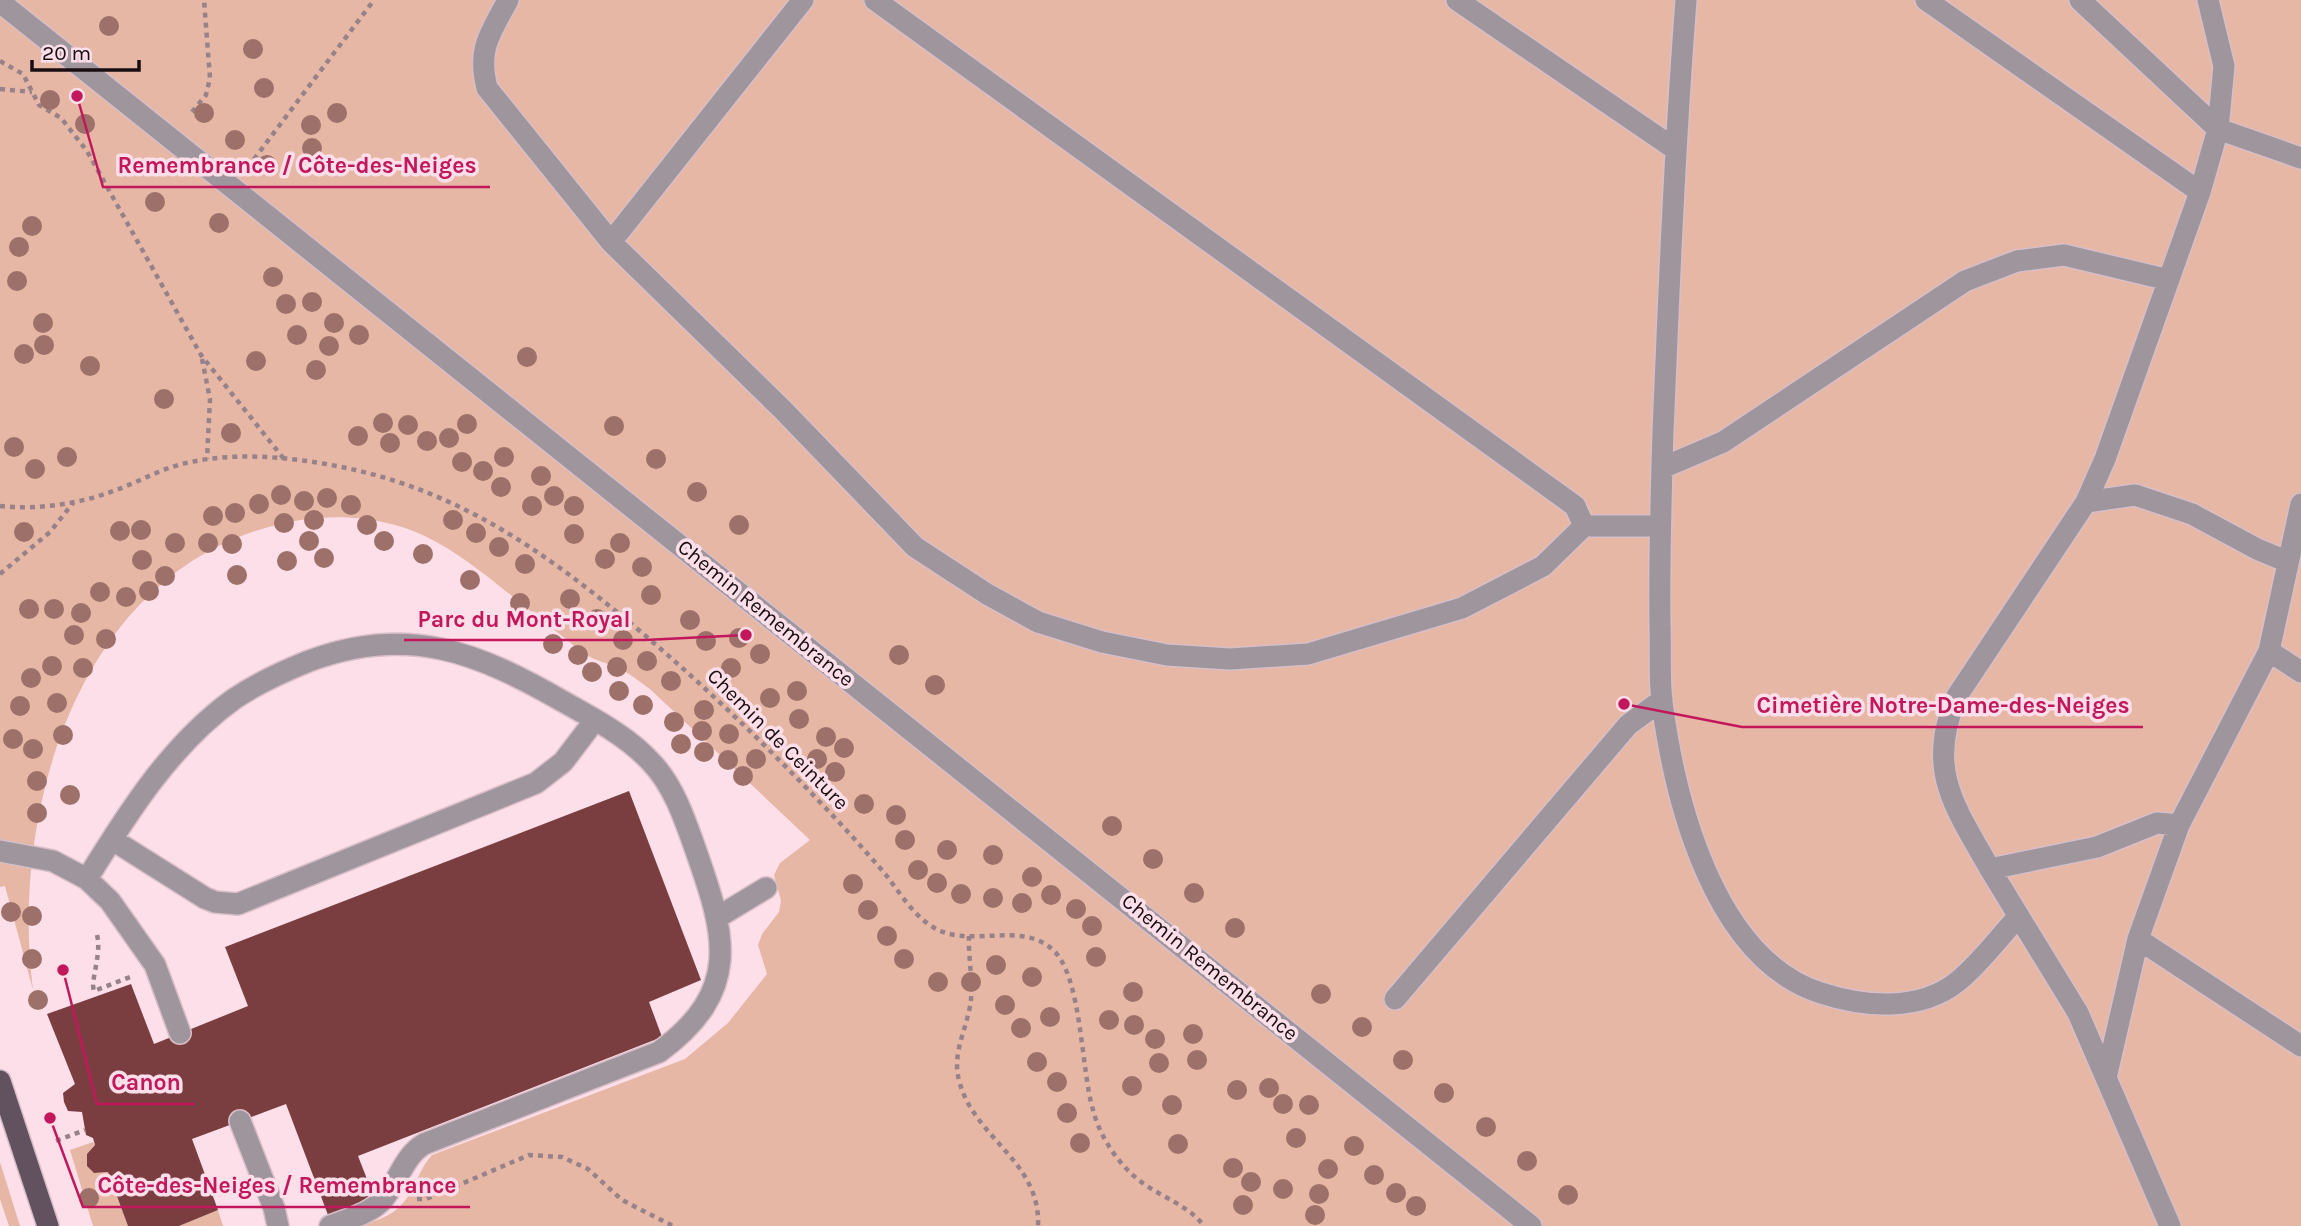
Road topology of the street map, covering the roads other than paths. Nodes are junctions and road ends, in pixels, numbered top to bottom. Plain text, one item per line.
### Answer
1 (508, 0) edge
2 (803, 0) edge
3 (876, 0) edge
4 (1457, 0) edge
5 (1686, 0) edge
6 (1926, 0) edge
7 (2080, 0) edge
8 (2208, 0) edge
9 (0, 2) edge
10 (2218, 129) junction
11 (1675, 149) junction
12 (2301, 158) edge
13 (2200, 192) junction
14 (611, 242) junction
15 (2169, 280) junction
16 (1662, 468) junction
17 (2087, 502) junction
18 (2301, 505) edge
19 (1584, 526) junction
20 (1659, 526) junction
21 (2288, 562) junction
22 (2269, 651) junction
23 (2301, 672) edge
24 (1662, 701) junction
25 (595, 720) junction
26 (2179, 825) junction
27 (113, 840) junction
28 (0, 851) edge
29 (1990, 869) junction
30 (87, 879) junction
31 (766, 888) dead end
32 (2019, 916) junction
33 (718, 917) junction
34 (2138, 939) junction
35 (1395, 999) dead end
36 (180, 1033) dead end
37 (2301, 1046) edge
38 (2106, 1078) junction
39 (0, 1081) edge
40 (240, 1121) dead end
41 (48, 1226) edge
42 (278, 1226) edge
43 (330, 1226) edge
44 (1531, 1226) edge
45 (2170, 1226) edge

1 - 14 street
2 - 14 street
3 - 19 street
4 - 11 street
5 - 11 street
6 - 13 street
7 - 10 street
8 - 10 street
9 - 44 street, Chemin Remembrance
10 - 12 street
10 - 13 street
11 - 16 street
13 - 15 street
14 - 19 street
15 - 16 street
15 - 17 street
16 - 20 street
17 - 21 street
17 - 29 street
18 - 21 street
19 - 20 street
20 - 24 street
21 - 22 street
22 - 23 street
22 - 26 street
24 - 32 street
24 - 35 street
25 - 27 street
25 - 27 street
25 - 33 street
26 - 29 street
26 - 34 street
27 - 30 street
28 - 30 street
29 - 32 street
30 - 36 street
31 - 33 street
32 - 38 street
33 - 43 street
34 - 37 street
34 - 38 street
38 - 45 street
39 - 41 main road
40 - 42 street

